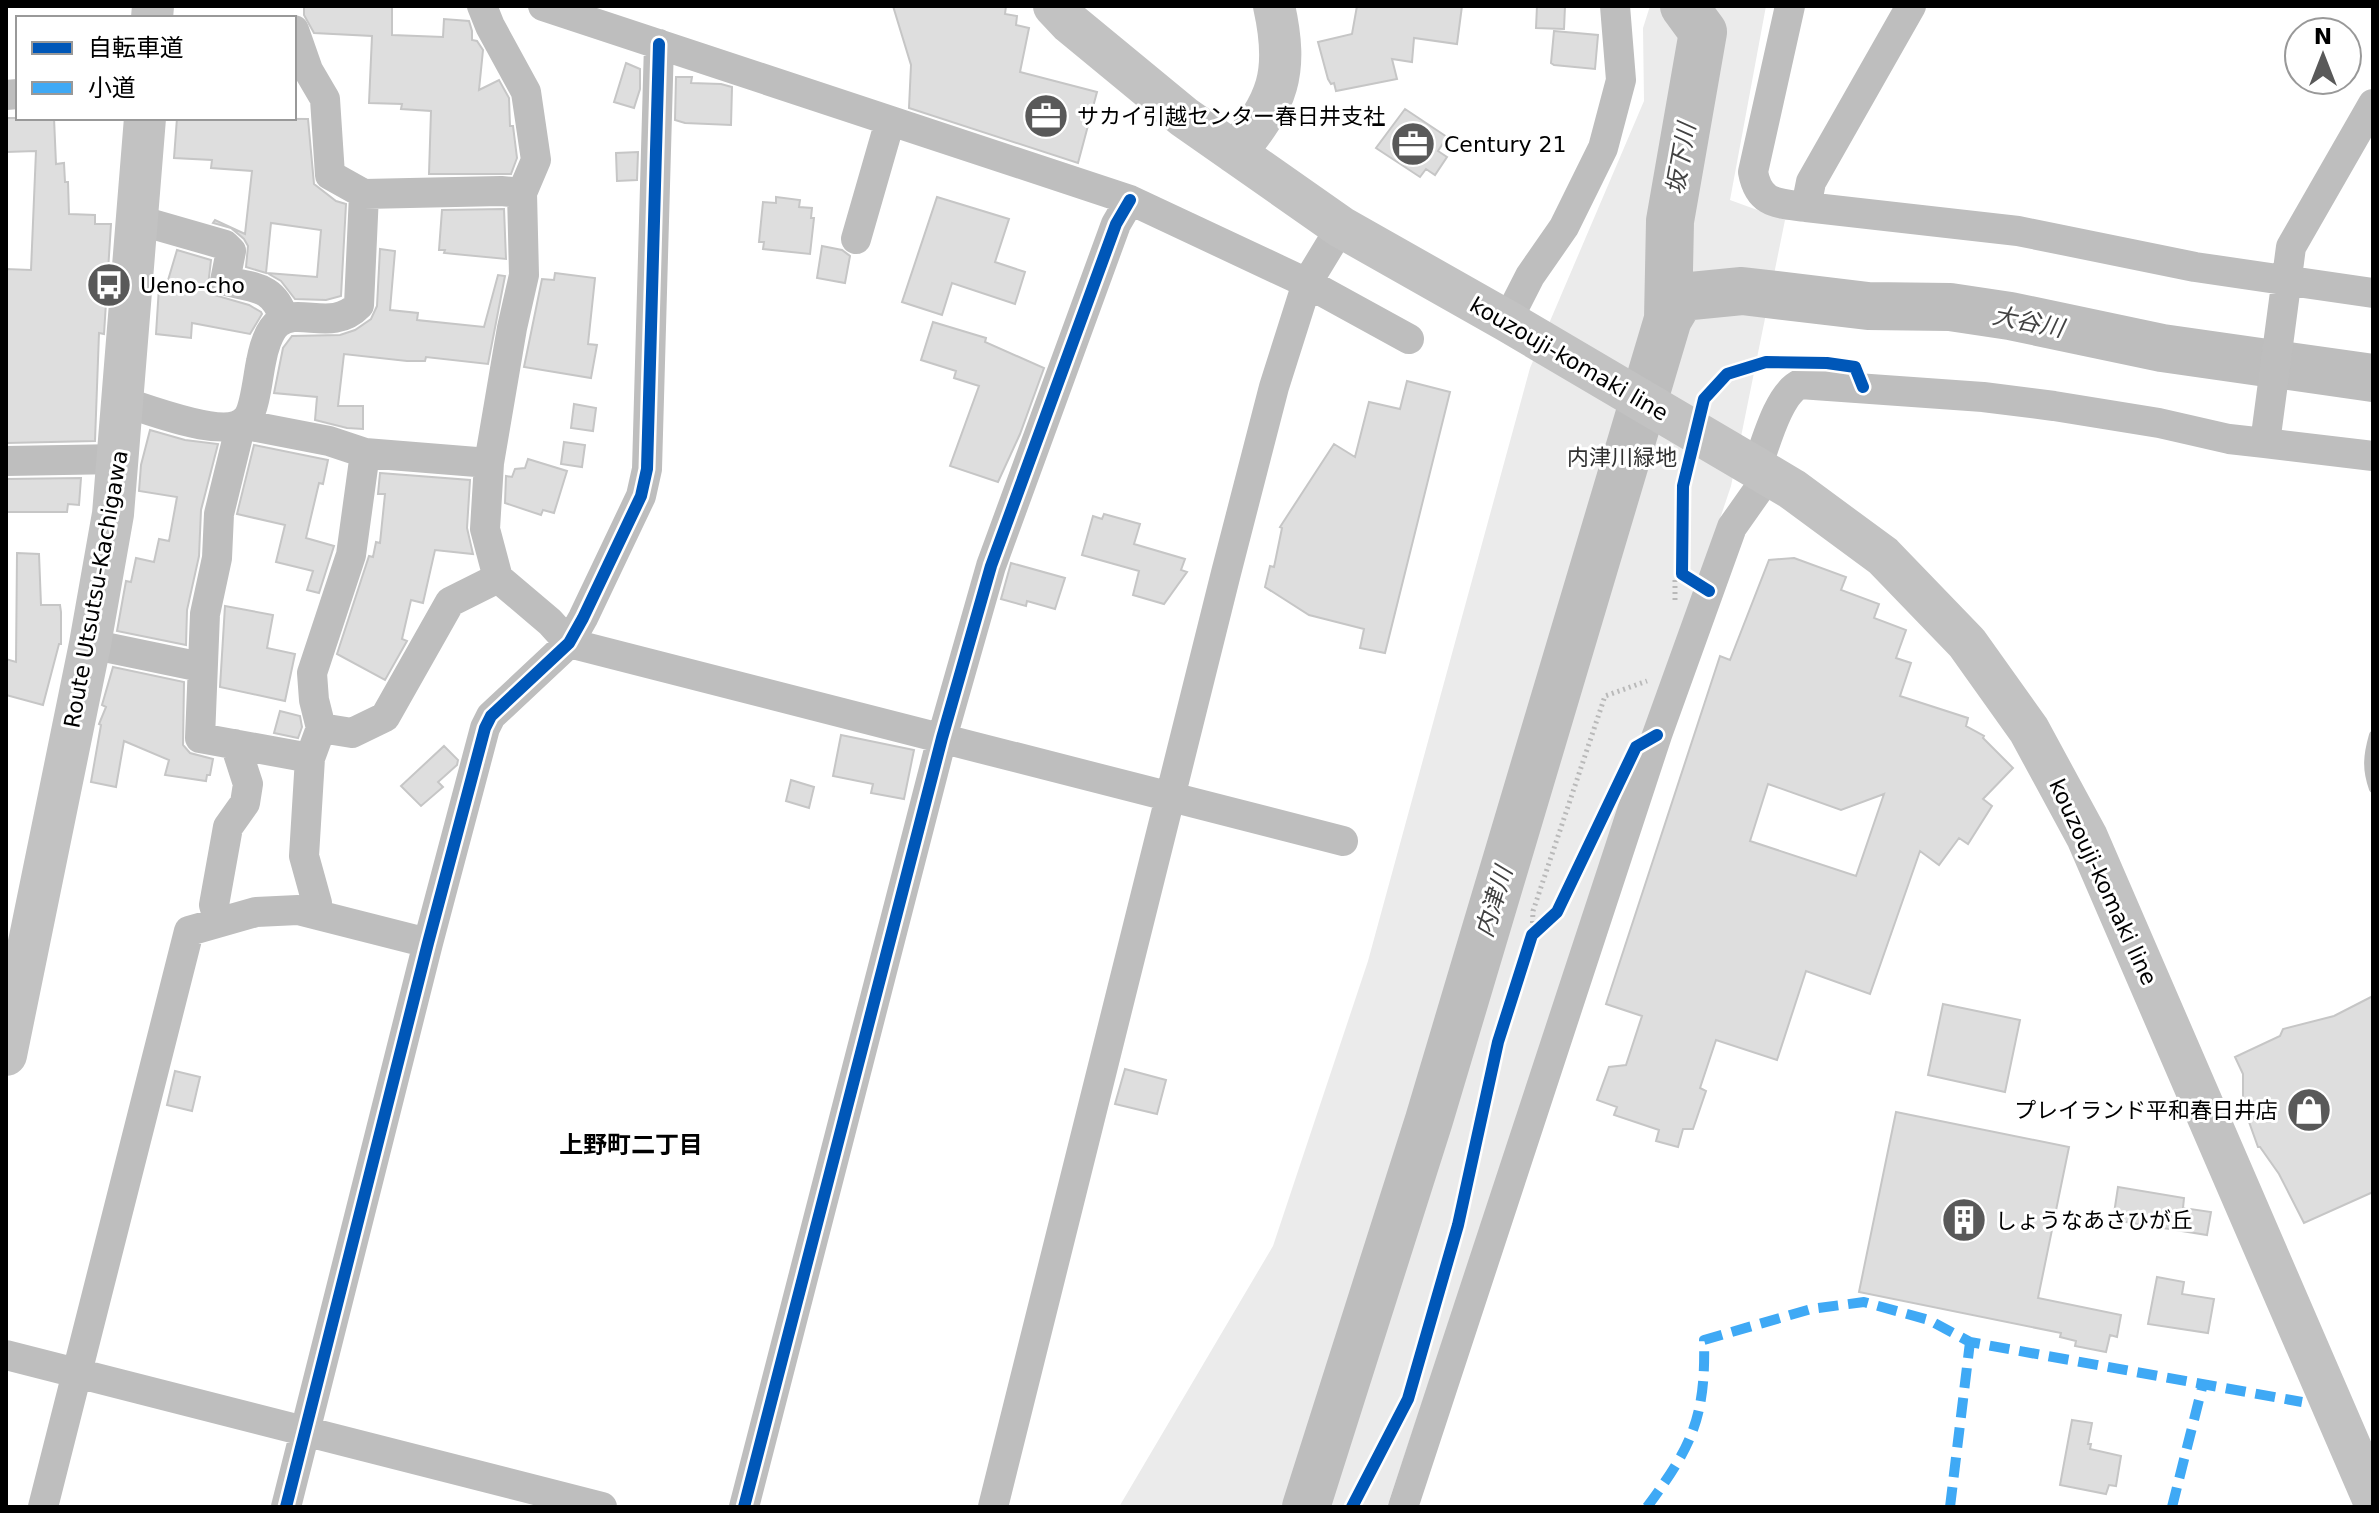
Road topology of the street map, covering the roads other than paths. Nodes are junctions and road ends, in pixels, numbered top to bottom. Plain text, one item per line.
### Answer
1 (482, 6) edge
2 (543, 6) edge
3 (1054, 6) edge
4 (1274, 6) edge
5 (1615, 6) edge
6 (1790, 6) edge
7 (1911, 6) edge
8 (296, 42) edge
9 (659, 44) junction
10 (301, 71) edge
11 (2373, 104) edge
12 (145, 120) edge
13 (890, 121) junction
14 (1235, 153) junction
15 (522, 193) junction
16 (364, 194) junction
17 (1130, 200) junction
18 (1806, 207) junction
19 (138, 220) junction
20 (1341, 227) junction
21 (856, 239) dead end
22 (2286, 281) junction
23 (1307, 283) junction
24 (2373, 293) edge
25 (284, 319) junction
26 (1514, 325) junction
27 (1409, 339) dead end
28 (124, 402) junction
29 (241, 424) junction
30 (2265, 443) junction
31 (365, 453) junction
32 (2373, 456) edge
33 (120, 459) junction
34 (6, 461) edge
35 (489, 463) junction
36 (1756, 470) junction
37 (498, 578) junction
38 (569, 643) junction
39 (90, 644) junction
40 (201, 667) junction
41 (321, 728) junction
42 (942, 738) junction
43 (235, 744) junction
44 (310, 758) junction
45 (1170, 799) junction
46 (1343, 841) dead end
47 (314, 914) junction
48 (219, 922) junction
49 (428, 943) junction
50 (6, 1055) edge
51 (6, 1355) edge
52 (77, 1373) junction
53 (306, 1431) junction
54 (2373, 1499) edge
55 (43, 1507) edge
56 (286, 1507) edge
57 (602, 1507) edge
58 (744, 1507) edge
59 (993, 1507) edge
60 (1403, 1507) edge

1 - 15 street
2 - 9 street
3 - 14 main road, kouzouji-komaki line
4 - 14 main road
5 - 26 street
6 - 18 street
7 - 18 street
8 - 10 street
9 - 13 street
9 - 38 street
10 - 16 street
11 - 22 street
12 - 19 main road, Route Utsutsu-Kachigawa
13 - 17 street
13 - 21 street
14 - 20 main road, kouzouji-komaki line
15 - 16 street
15 - 35 street
16 - 25 street
17 - 23 street
17 - 42 street
18 - 22 street
19 - 25 street
19 - 28 main road, Route Utsutsu-Kachigawa
20 - 23 street
20 - 26 main road, kouzouji-komaki line
22 - 24 street
22 - 30 street
23 - 27 street
23 - 45 street
25 - 29 street
26 - 36 main road, kouzouji-komaki line
28 - 29 street
28 - 33 main road, Route Utsutsu-Kachigawa
29 - 31 street
29 - 40 street
30 - 32 street
30 - 36 street
31 - 35 street
31 - 41 street
33 - 34 street
33 - 39 main road, Route Utsutsu-Kachigawa
35 - 37 street
36 - 54 main road, kouzouji-komaki line
36 - 60 street
37 - 38 street
37 - 41 street
38 - 42 street
38 - 49 street
39 - 40 street
39 - 50 main road, Route Utsutsu-Kachigawa
40 - 43 street
41 - 44 street
42 - 45 street
42 - 58 street
43 - 44 street
43 - 48 street
44 - 47 street
45 - 46 street
45 - 59 street
47 - 48 street
47 - 49 street
48 - 52 street
49 - 53 street
51 - 52 street
52 - 53 street
52 - 55 street
53 - 56 street
53 - 57 street

